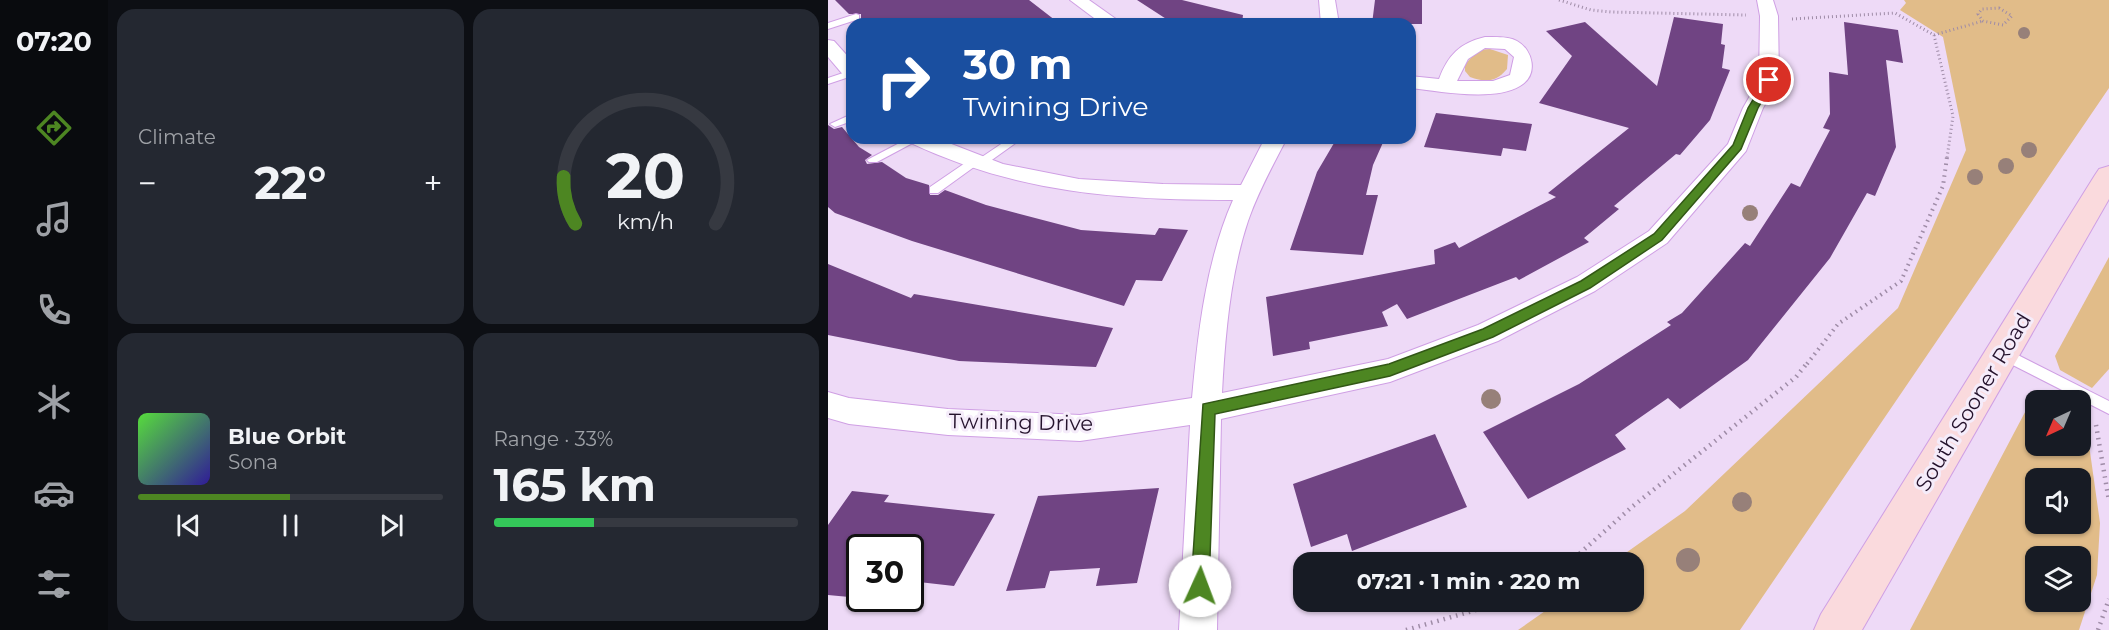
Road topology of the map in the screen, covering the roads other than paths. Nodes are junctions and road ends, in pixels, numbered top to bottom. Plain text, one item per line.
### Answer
1 (1078, 0) edge
2 (1327, 0) edge
3 (1766, 7) edge
4 (856, 17) dead end
5 (853, 18) edge
6 (1105, 18) edge
7 (1329, 18) edge
8 (846, 20) edge
9 (828, 26) edge
10 (845, 61) edge
11 (828, 81) edge
12 (1416, 82) edge
13 (1446, 85) dead end
14 (846, 119) edge
15 (835, 124) dead end
16 (906, 144) edge
17 (931, 144) edge
18 (1008, 144) edge
19 (1273, 144) edge
20 (873, 160) dead end
21 (975, 164) junction
22 (2109, 175) edge
23 (934, 190) dead end
24 (1247, 192) junction
25 (2002, 353) junction
26 (828, 405) edge
27 (2105, 406) edge
28 (1208, 409) junction
29 (1198, 630) edge
30 (1837, 630) edge

1 - 6 street
2 - 7 street
3 - 28 street, Twining Drive
4 - 5 lane
8 - 9 lane
10 - 11 lane
12 - 13 street
14 - 15 lane
16 - 20 lane
17 - 21 street
18 - 21 lane
19 - 24 street
21 - 23 lane
21 - 24 street
22 - 25 main road, South Sooner Road
24 - 28 street
25 - 27 lane
25 - 30 main road, South Sooner Road
26 - 28 street, Twining Drive
28 - 29 street

